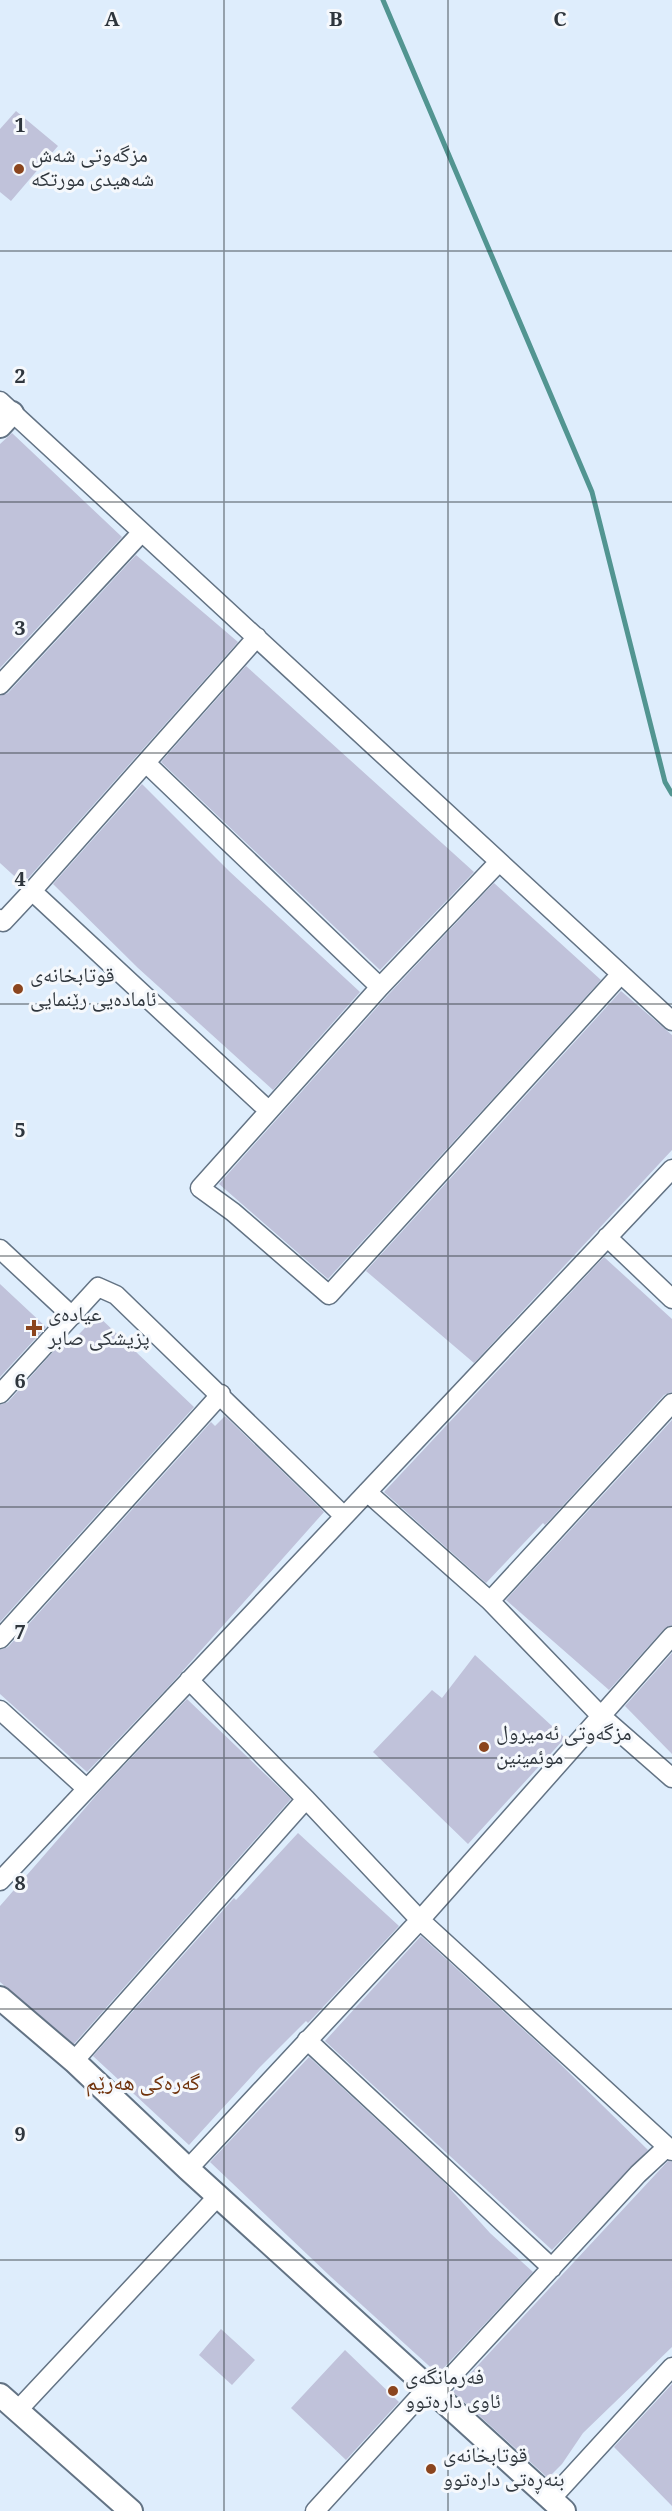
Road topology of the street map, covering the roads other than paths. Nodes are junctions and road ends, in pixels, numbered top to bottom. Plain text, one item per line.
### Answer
1 (4, 413) edge
2 (142, 532) junction
3 (257, 637) junction
4 (0, 685) edge
5 (147, 764) junction
6 (498, 863) junction
7 (32, 891) junction
8 (0, 919) edge
9 (620, 975) junction
10 (380, 987) junction
11 (672, 1021) edge
12 (268, 1110) junction
13 (672, 1169) edge
14 (607, 1237) junction
15 (0, 1249) edge
16 (672, 1299) edge
17 (72, 1316) junction
18 (0, 1394) edge
19 (221, 1394) junction
20 (672, 1403) edge
21 (366, 1492) junction
22 (344, 1516) junction
23 (490, 1601) junction
24 (672, 1636) edge
25 (0, 1639) edge
26 (189, 1680) junction
27 (0, 1710) edge
28 (600, 1715) junction
29 (672, 1778) edge
30 (87, 1789) junction
31 (306, 1798) junction
32 (0, 1881) edge
33 (420, 1920) junction
34 (0, 1998) edge
35 (307, 2040) junction
36 (74, 2061) junction
37 (669, 2149) edge
38 (188, 2169) junction
39 (219, 2195) junction
40 (552, 2268) junction
41 (672, 2367) edge
42 (432, 2390) junction
43 (0, 2396) edge
44 (17, 2412) junction
45 (558, 2505) edge
46 (131, 2511) edge
47 (315, 2511) edge

1 - 2 street
2 - 3 street
2 - 4 street
3 - 5 street
3 - 6 street
5 - 7 street
5 - 10 street
6 - 9 street
6 - 10 street
7 - 8 street
7 - 12 street
9 - 11 street
9 - 12 street
10 - 12 street
13 - 14 street
14 - 16 street
14 - 21 street
15 - 17 street
17 - 18 street
17 - 19 street
19 - 22 street
19 - 25 street
20 - 23 street
21 - 22 street
21 - 23 street
22 - 26 street
23 - 28 street
24 - 28 street
26 - 30 street
26 - 31 street
27 - 30 street
28 - 29 street
28 - 33 street
30 - 32 street
31 - 33 street
31 - 36 street
33 - 35 street
33 - 37 street
34 - 36 street
35 - 38 street
35 - 40 street
36 - 38 street
37 - 40 street
38 - 39 street
39 - 42 street
39 - 44 street
40 - 42 street
41 - 45 street
42 - 45 street
42 - 47 street
43 - 44 street
44 - 46 street

